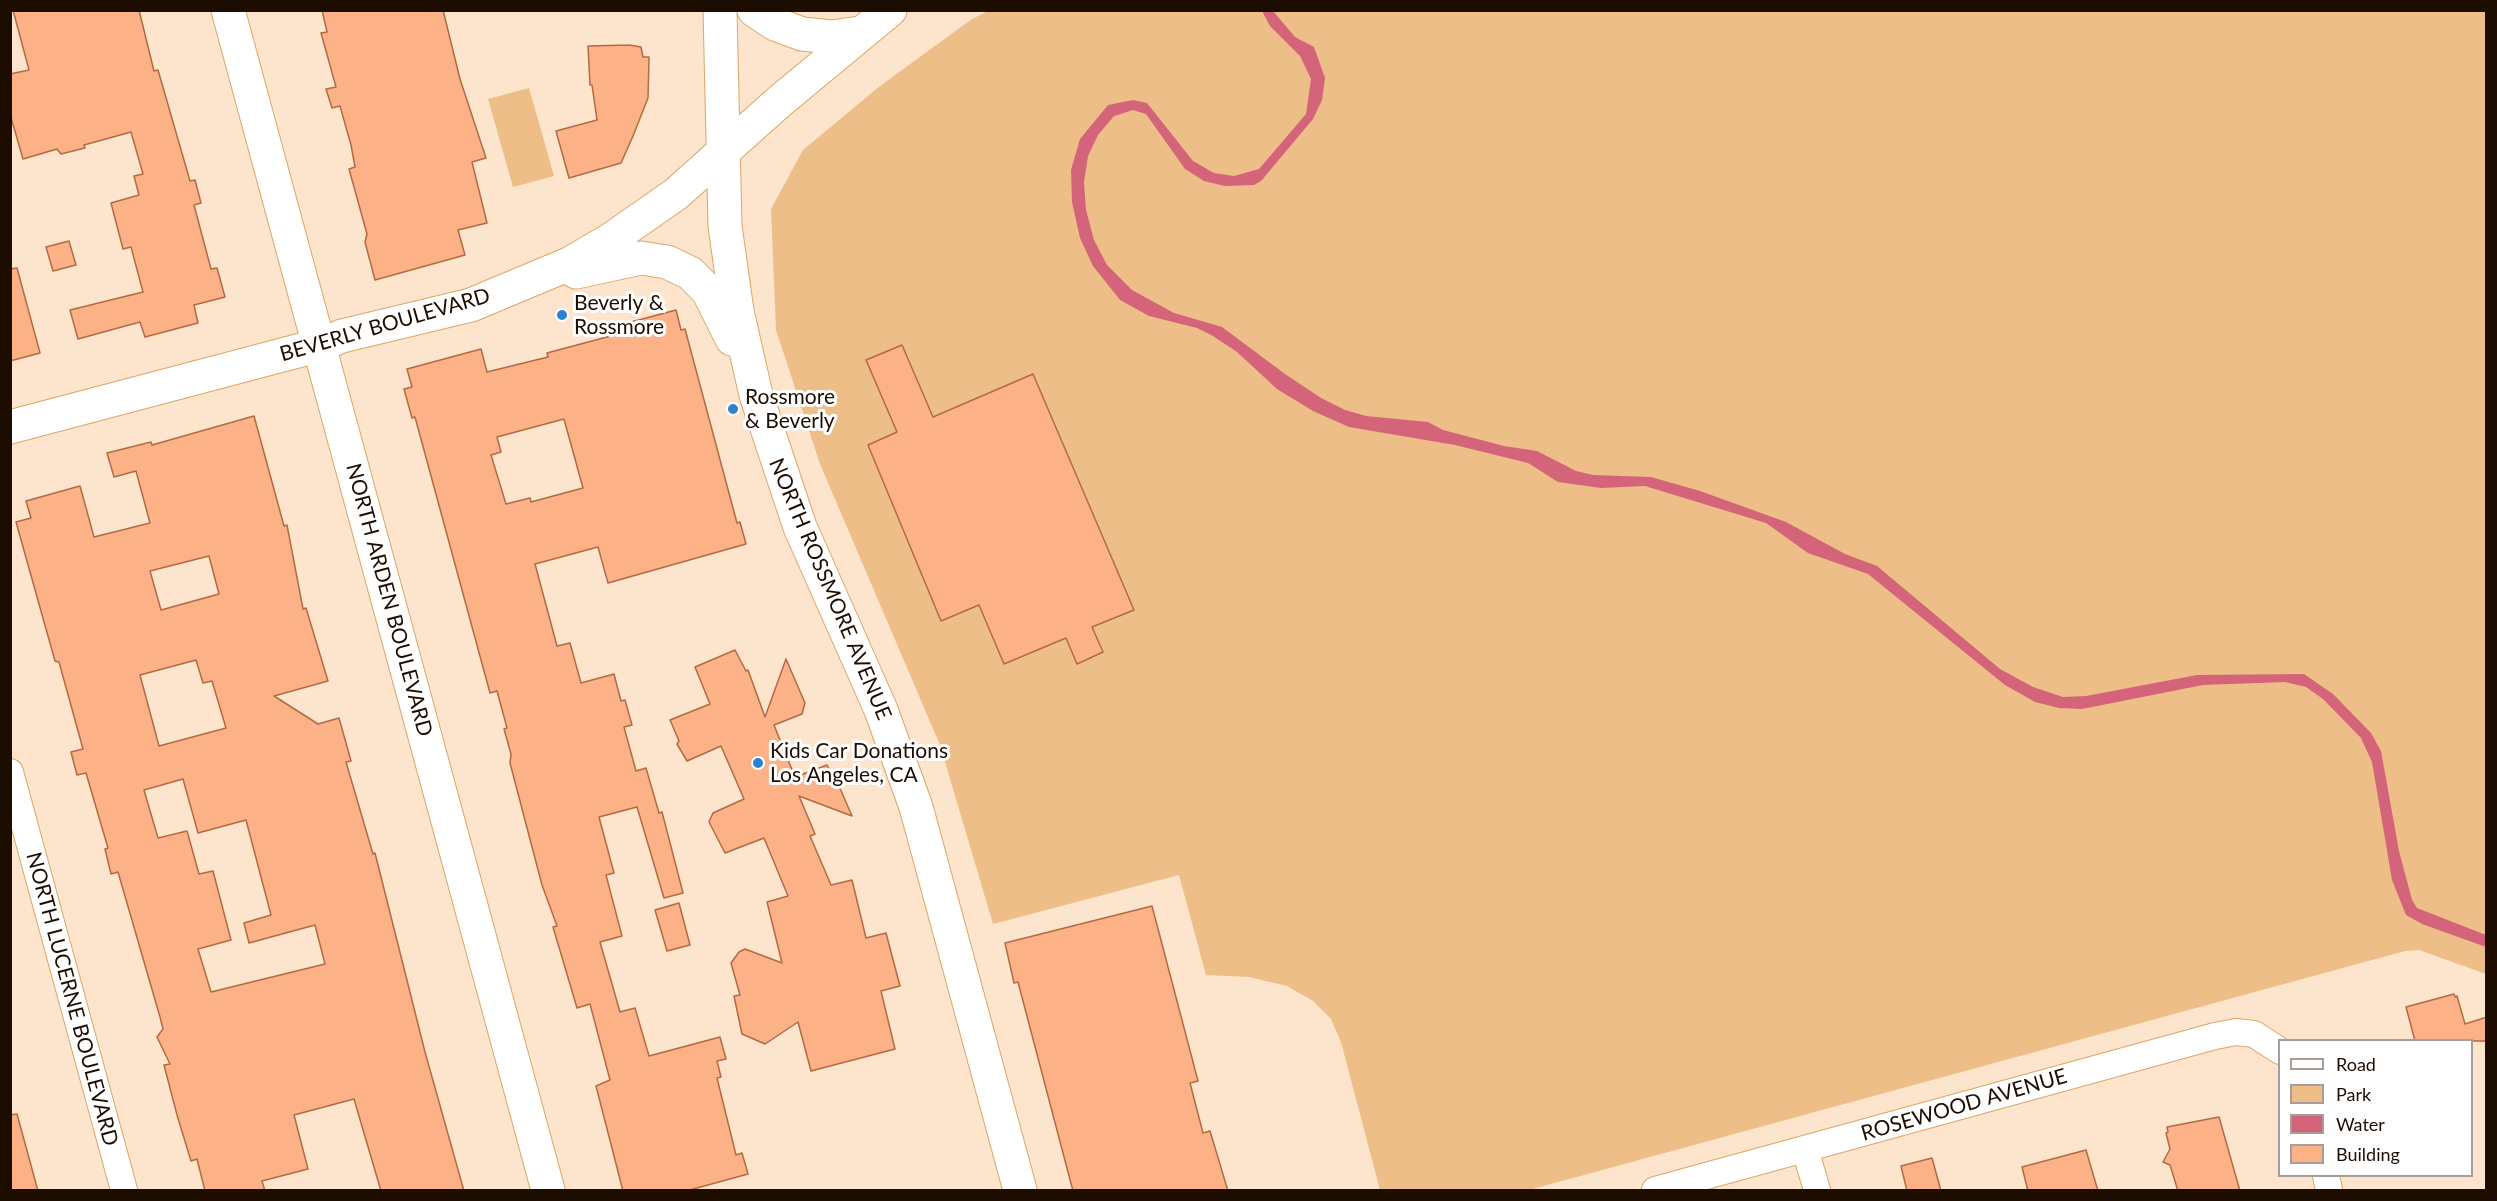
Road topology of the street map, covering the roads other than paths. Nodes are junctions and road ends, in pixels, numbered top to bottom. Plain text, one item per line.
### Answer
1 (228, 10) edge
2 (720, 10) edge
3 (754, 10) edge
4 (890, 10) edge
5 (860, 33) junction
6 (725, 150) junction
7 (471, 305) junction
8 (320, 345) junction
9 (756, 395) junction
10 (10, 428) edge
11 (10, 772) edge
12 (2276, 1048) edge
13 (1805, 1149) junction
14 (124, 1191) edge
15 (548, 1191) edge
16 (1020, 1191) edge
17 (1655, 1191) edge
18 (1817, 1191) edge

1 - 8 main road, NORTH ARDEN BOULEVARD
2 - 6 main road, NORTH ROSSMORE AVENUE
3 - 5 main road
4 - 5 main road, BEVERLY BOULEVARD
5 - 6 main road, BEVERLY BOULEVARD
6 - 7 main road, BEVERLY BOULEVARD
6 - 9 main road, NORTH ROSSMORE AVENUE
7 - 8 main road, BEVERLY BOULEVARD
7 - 9 main road
8 - 10 main road, BEVERLY BOULEVARD
8 - 15 main road, NORTH ARDEN BOULEVARD
9 - 16 main road, NORTH ROSSMORE AVENUE
11 - 14 street, NORTH LUCERNE BOULEVARD
12 - 13 street, ROSEWOOD AVENUE
13 - 17 street, ROSEWOOD AVENUE
13 - 18 street

